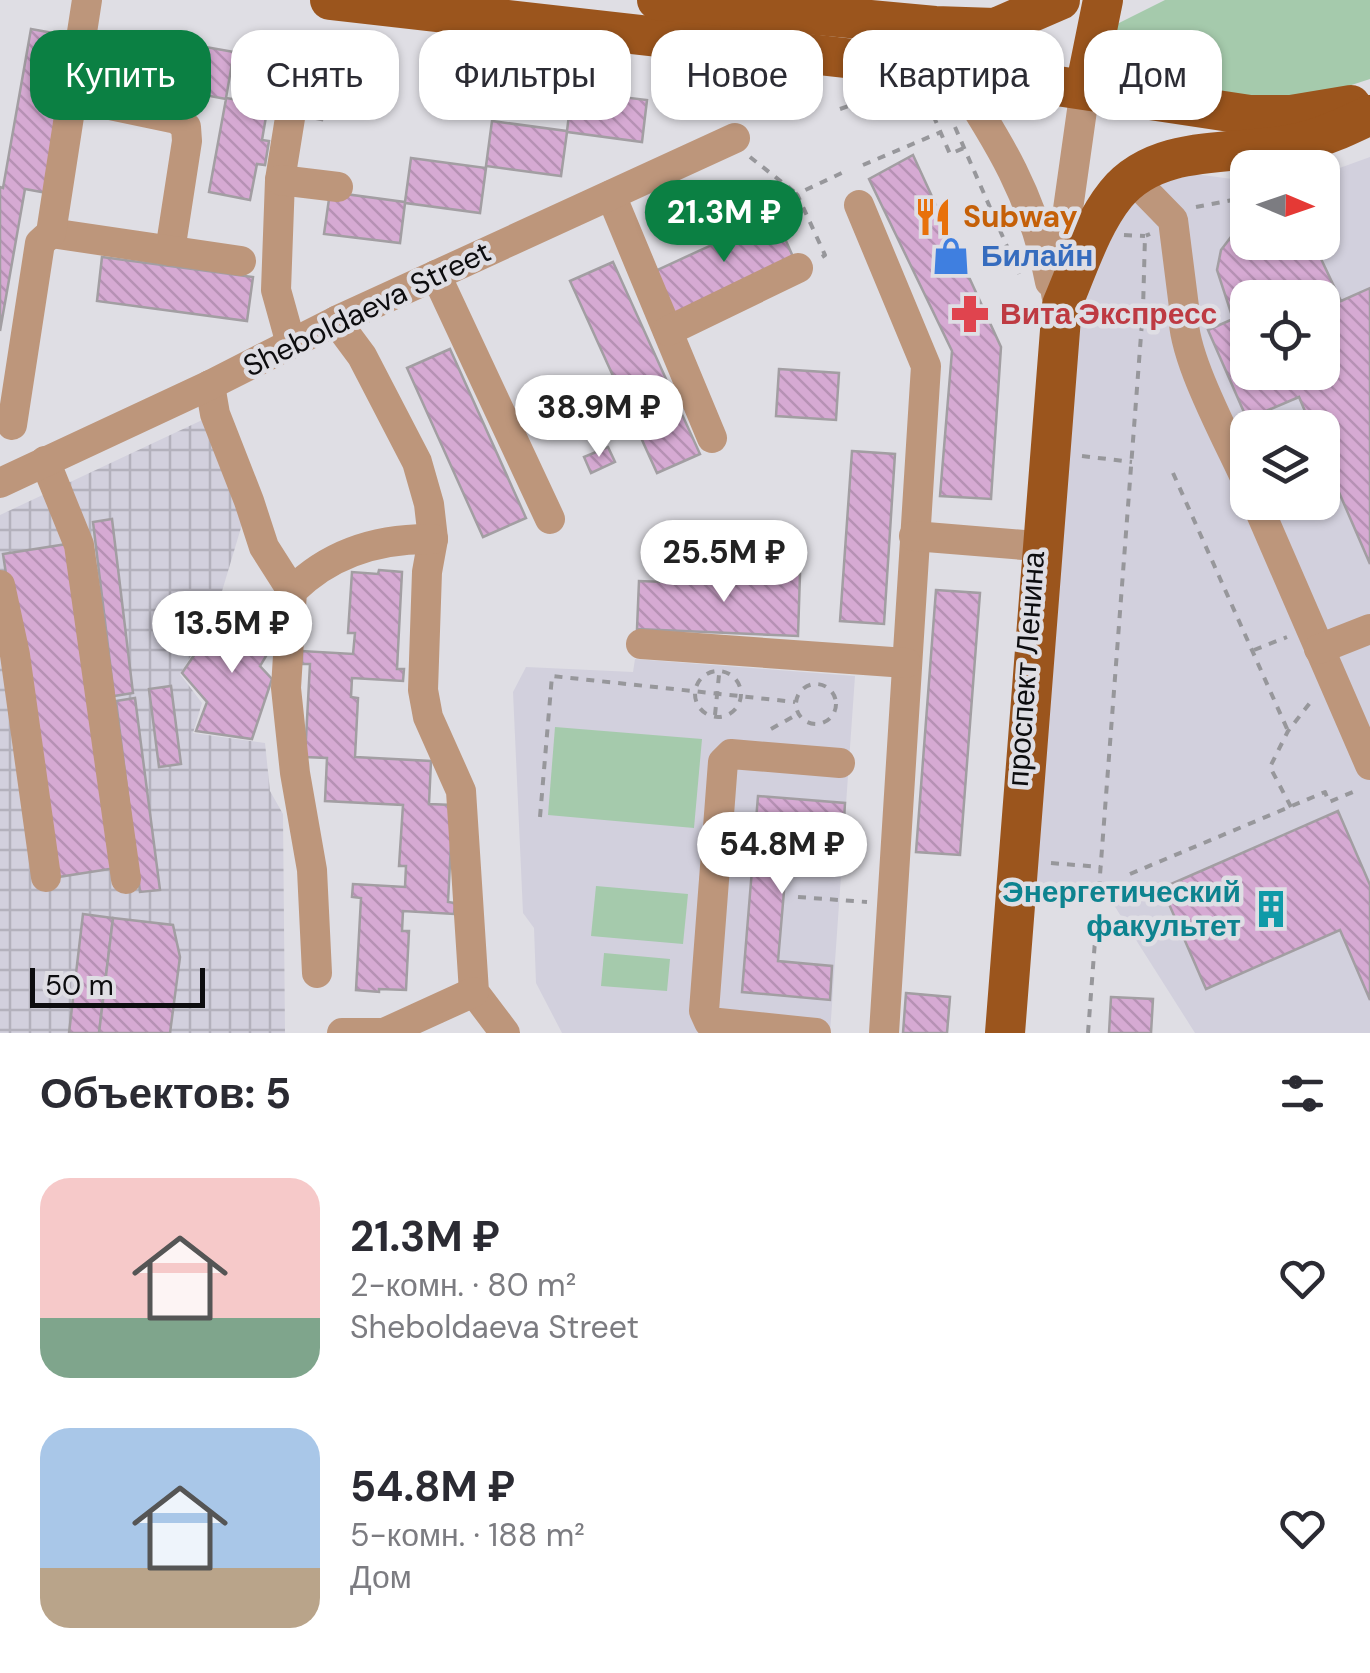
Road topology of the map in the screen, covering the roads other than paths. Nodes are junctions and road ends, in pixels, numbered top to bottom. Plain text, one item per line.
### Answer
1 (88, 0) edge
2 (330, 0) edge
3 (656, 0) edge
4 (1060, 0) edge
5 (1103, 0) edge
6 (877, 10) edge
7 (83, 30) edge
8 (1097, 30) edge
9 (843, 70) edge
10 (1084, 98) edge
11 (1370, 102) edge
12 (1222, 111) edge
13 (1370, 115) edge
14 (68, 120) edge
15 (178, 120) edge
16 (290, 120) edge
17 (970, 120) edge
18 (740, 145) road end
19 (1132, 179) junction
20 (280, 180) junction
21 (338, 187) dead end
22 (611, 194) junction
23 (859, 206) dead end
24 (51, 233) junction
25 (170, 251) junction
26 (240, 261) dead end
27 (798, 268) road end
28 (436, 275) junction
29 (1058, 305) junction
30 (336, 322) junction
31 (668, 331) junction
32 (290, 344) junction
33 (210, 386) junction
34 (12, 425) dead end
35 (712, 438) dead end
36 (1230, 444) edge
37 (45, 460) junction
38 (0, 482) edge
39 (550, 519) dead end
40 (1264, 520) edge
41 (914, 536) junction
42 (433, 539) junction
43 (1036, 546) junction
44 (0, 584) edge
45 (292, 591) junction
46 (1370, 629) edge
47 (1315, 639) junction
48 (641, 644) dead end
49 (906, 663) junction
50 (840, 763) dead end
51 (1370, 766) edge
52 (46, 878) dead end
53 (126, 880) dead end
54 (316, 973) dead end
55 (474, 992) junction
56 (342, 1033) edge
57 (505, 1033) edge
58 (816, 1033) edge
59 (884, 1033) edge
60 (1002, 1033) edge

1 - 7 street
2 - 9 main road
3 - 6 main road
4 - 6 main road
5 - 8 main road
10 - 29 street
11 - 12 main road
13 - 19 main road
14 - 24 street
15 - 25 street
16 - 20 street
17 - 29 street
18 - 22 street, Sheboldaeva Street
19 - 29 main road
19 - 36 street
20 - 21 street
20 - 32 street
22 - 28 street, Sheboldaeva Street
22 - 31 street
23 - 41 street
24 - 25 street
24 - 34 street
25 - 26 street
27 - 31 street
28 - 30 street, Sheboldaeva Street
28 - 39 street
29 - 43 street, проспект Ленина
29 - 60 main road
30 - 32 street, Sheboldaeva Street
30 - 42 street
31 - 35 street
32 - 33 street, Sheboldaeva Street
33 - 37 street, Sheboldaeva Street
33 - 45 street
37 - 38 street, Sheboldaeva Street
37 - 53 street
40 - 47 street
41 - 43 street
41 - 49 street
42 - 45 street
42 - 55 street
43 - 60 street, проспект Ленина
44 - 52 street
45 - 54 street
46 - 47 street
47 - 51 street
48 - 49 street
49 - 59 street
50 - 58 street
55 - 56 street
55 - 57 street

